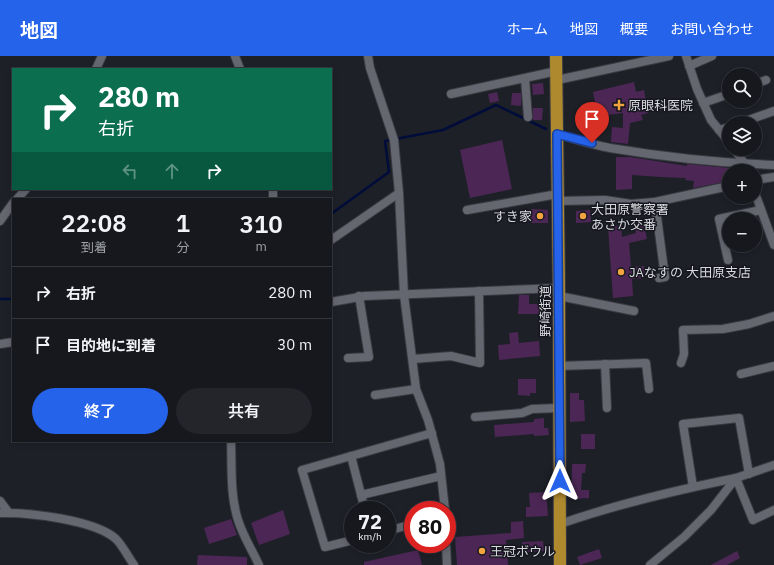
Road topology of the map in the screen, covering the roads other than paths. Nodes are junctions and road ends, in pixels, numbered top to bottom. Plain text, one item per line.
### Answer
1 (102, 56) edge
2 (236, 56) edge
3 (368, 56) edge
4 (556, 56) edge
5 (669, 56) edge
6 (686, 56) edge
7 (712, 56) edge
8 (689, 66) junction
9 (96, 68) edge
10 (240, 68) edge
11 (557, 76) junction
12 (525, 79) junction
13 (766, 80) dead end
14 (762, 81) edge
15 (451, 94) dead end
16 (722, 96) edge
17 (703, 103) junction
18 (774, 111) edge
19 (760, 116) edge
20 (528, 117) dead end
21 (722, 129) edge
22 (719, 130) junction
23 (557, 134) junction
24 (722, 134) edge
25 (725, 164) edge
26 (774, 165) edge
27 (762, 166) edge
28 (774, 177) edge
29 (762, 179) edge
30 (722, 188) edge
31 (25, 190) edge
32 (399, 193) junction
33 (558, 197) junction
34 (18, 198) edge
35 (655, 202) junction
36 (12, 204) edge
37 (759, 204) edge
38 (467, 210) dead end
39 (761, 210) junction
40 (0, 220) edge
41 (332, 239) edge
42 (774, 245) edge
43 (728, 260) dead end
44 (660, 278) dead end
45 (479, 291) junction
46 (559, 292) junction
47 (404, 295) junction
48 (359, 296) junction
49 (332, 302) edge
50 (634, 311) dead end
51 (774, 316) edge
52 (12, 342) edge
53 (0, 344) edge
54 (348, 358) dead end
55 (413, 359) junction
56 (681, 363) dead end
57 (605, 364) junction
58 (559, 366) junction
59 (774, 366) edge
60 (741, 374) dead end
61 (649, 388) dead end
62 (416, 389) junction
63 (375, 395) dead end
64 (559, 408) junction
65 (607, 408) dead end
66 (475, 417) dead end
67 (432, 433) junction
68 (231, 442) edge
69 (351, 456) junction
70 (774, 465) edge
71 (749, 474) junction
72 (441, 476) junction
73 (736, 478) junction
74 (693, 487) junction
75 (361, 495) junction
76 (0, 501) edge
77 (362, 501) edge
78 (444, 501) edge
79 (774, 510) edge
80 (0, 513) edge
81 (9, 513) junction
82 (560, 524) junction
83 (344, 542) edge
84 (446, 553) edge
85 (134, 565) edge
86 (259, 565) edge
87 (447, 565) edge
88 (560, 565) edge
89 (650, 565) edge

1 - 9 street
2 - 10 street
3 - 32 street
4 - 11 highway, 野崎街道
5 - 11 street
6 - 8 street
7 - 8 street
8 - 17 street
11 - 12 street
11 - 23 highway, 野崎街道
12 - 15 street
12 - 20 street
13 - 14 street
16 - 17 street
17 - 22 street
18 - 19 street
21 - 22 street
22 - 24 street
23 - 25 street
23 - 33 highway, 野崎街道
26 - 27 street
28 - 29 street
30 - 35 street
31 - 34 street
32 - 41 street
32 - 47 street
33 - 35 street
33 - 38 street
33 - 46 highway, 野崎街道
35 - 44 street
36 - 40 street
37 - 39 street
39 - 42 street
39 - 43 street
45 - 46 street
45 - 47 street
45 - 55 street
46 - 50 street
46 - 58 highway, 野崎街道
47 - 48 street
47 - 55 street
48 - 49 street
48 - 54 street
51 - 56 street
52 - 53 street
55 - 62 street
57 - 58 street
57 - 61 street
57 - 65 street
58 - 64 highway, 野崎街道
59 - 60 street
62 - 63 street
62 - 67 street
64 - 66 street
64 - 82 highway, 野崎街道
67 - 69 street
67 - 72 street
68 - 86 street
69 - 75 street
69 - 83 street
70 - 71 street
71 - 73 street
71 - 74 street
72 - 75 street
72 - 78 street
73 - 74 street
73 - 79 street
73 - 89 street
74 - 82 street
75 - 77 street
76 - 81 street
80 - 81 street
81 - 85 street
82 - 88 highway, 野崎街道
84 - 87 street

